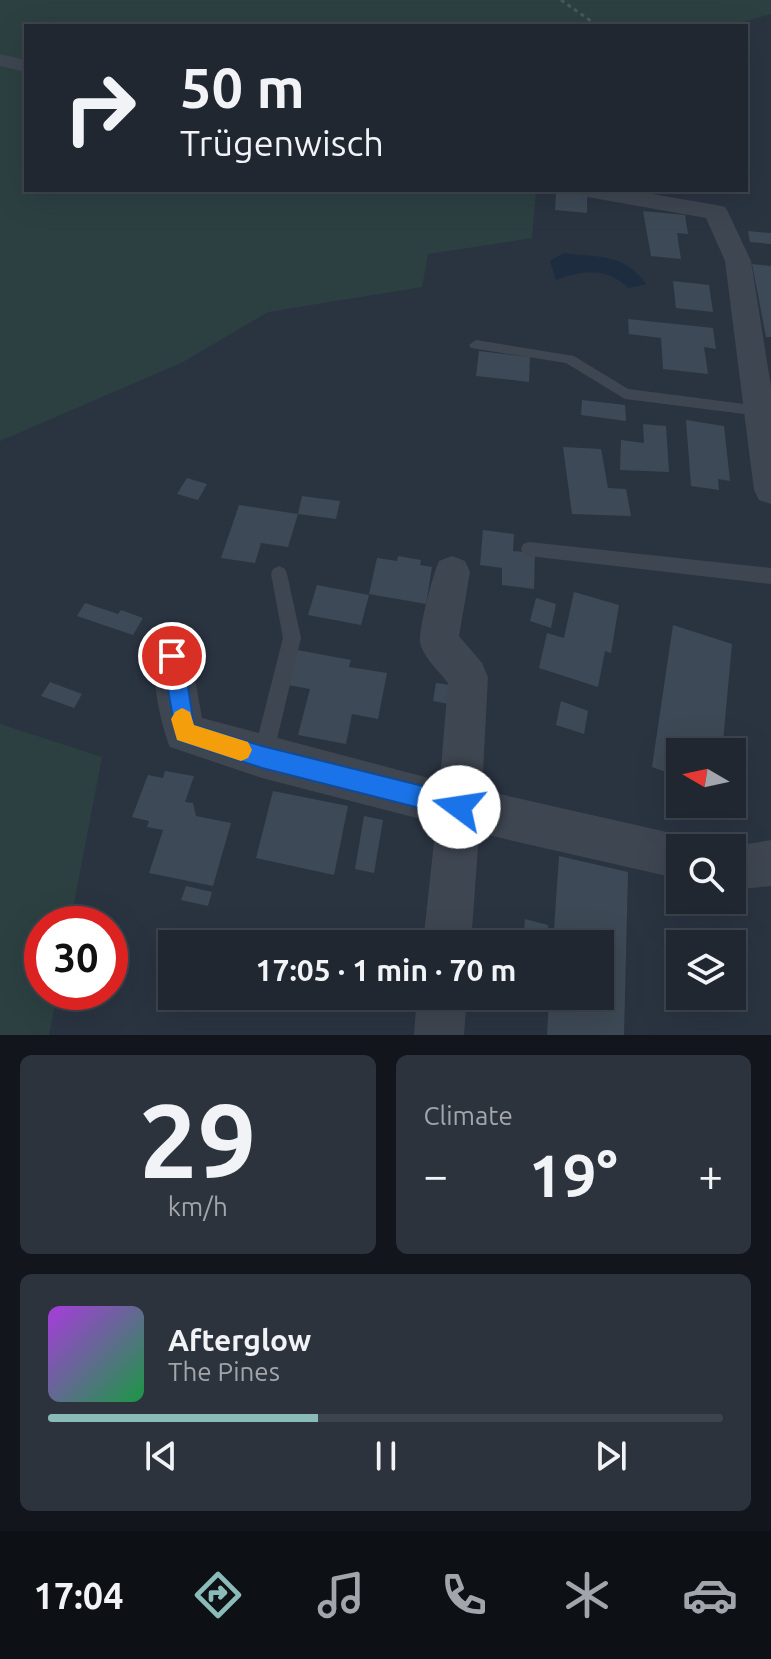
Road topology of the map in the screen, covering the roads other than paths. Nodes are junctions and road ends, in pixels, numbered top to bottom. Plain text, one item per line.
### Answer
1 (0, 60) edge
2 (24, 66) edge
3 (599, 192) edge
4 (476, 345) dead end
5 (760, 411) junction
6 (771, 490) edge
7 (529, 549) dead end
8 (452, 572) dead end
9 (279, 574) dead end
10 (771, 576) edge
11 (172, 656) dead end
12 (262, 757) junction
13 (459, 807) junction
14 (666, 854) edge
15 (771, 863) edge
16 (746, 866) edge
17 (448, 930) edge
18 (441, 1010) edge
19 (439, 1035) edge

1 - 2 street
3 - 5 street
4 - 5 lane
5 - 6 street
7 - 10 lane
8 - 13 street
9 - 12 lane
11 - 12 street
12 - 13 street
13 - 14 street
13 - 17 street
15 - 16 street
18 - 19 street

